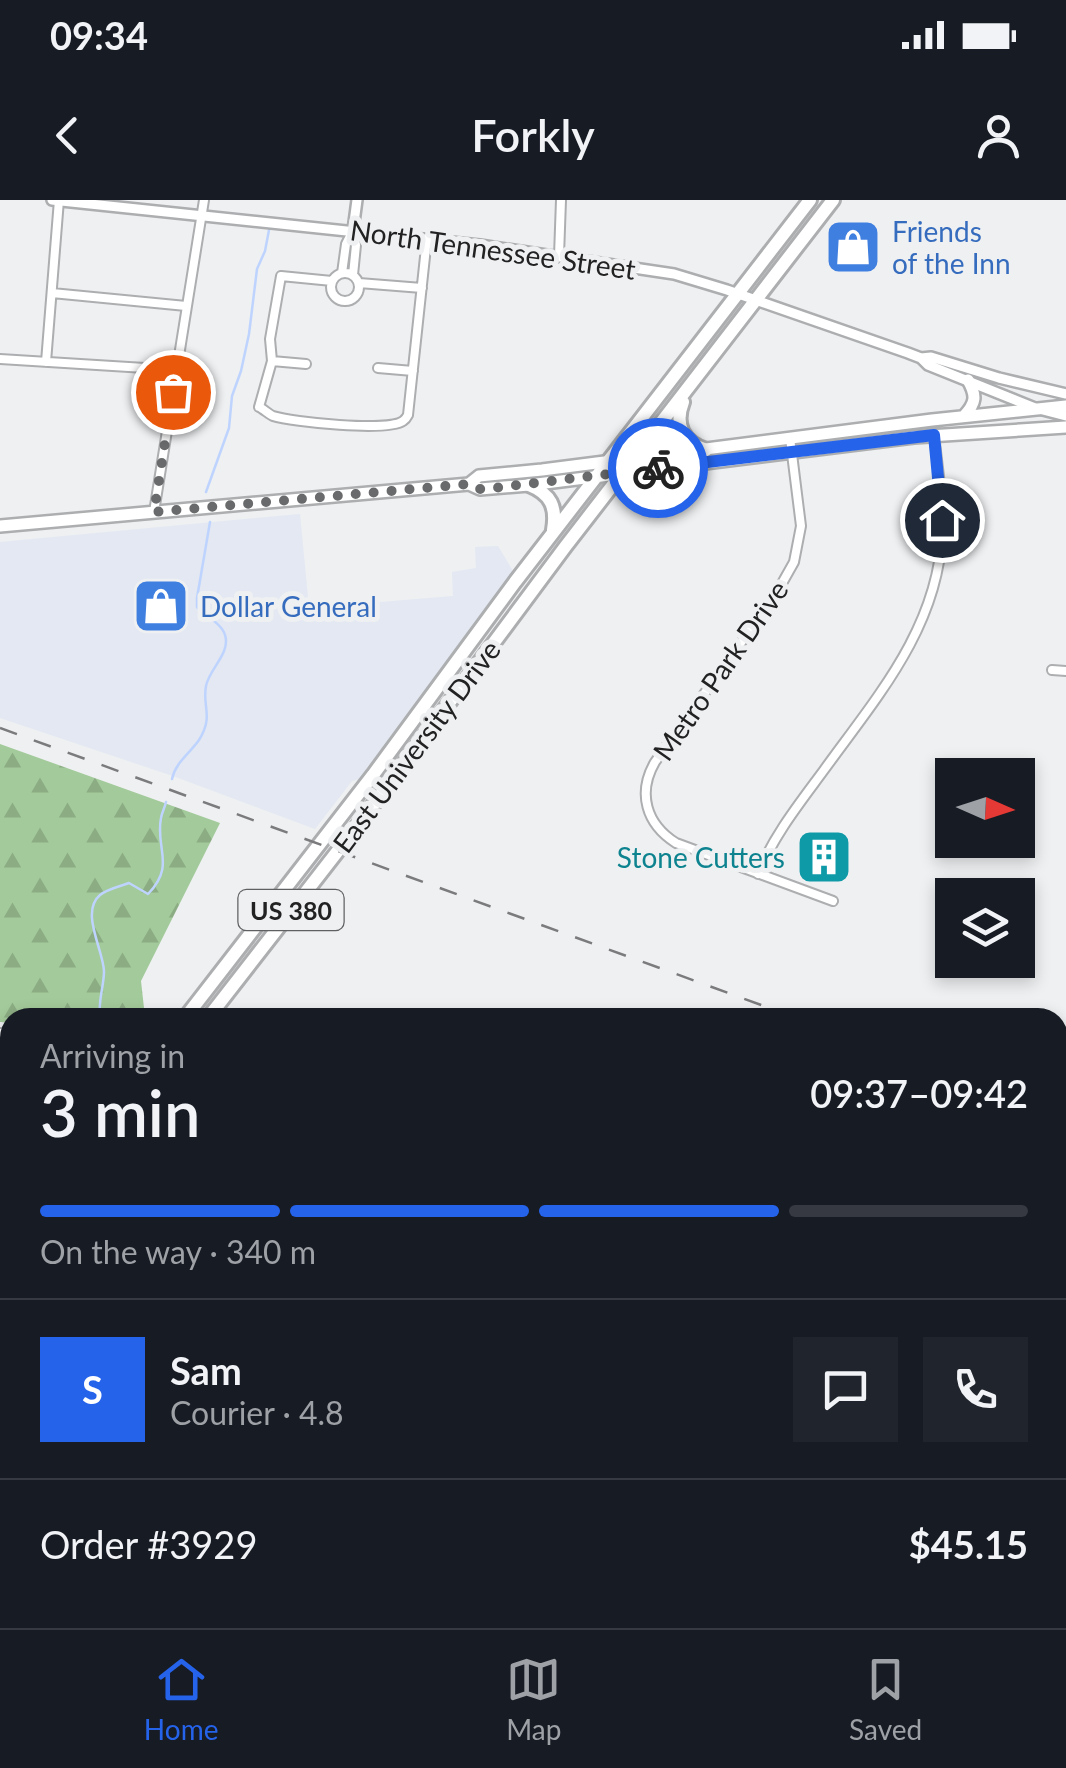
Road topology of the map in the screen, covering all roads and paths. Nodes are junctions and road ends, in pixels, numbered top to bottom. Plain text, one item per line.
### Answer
1 (56, 200) edge
2 (204, 200) edge
3 (357, 200) edge
4 (562, 200) edge
5 (810, 200) edge
6 (826, 202) edge
7 (202, 214) junction
8 (353, 230) junction
9 (427, 238) junction
10 (559, 256) junction
11 (342, 274) junction
12 (356, 279) junction
13 (332, 281) junction
14 (422, 288) junction
15 (52, 294) junction
16 (740, 294) junction
17 (757, 300) junction
18 (186, 306) junction
19 (920, 358) junction
20 (0, 359) edge
21 (46, 362) junction
22 (272, 362) junction
23 (306, 364) dead end
24 (378, 368) dead end
25 (177, 370) junction
26 (413, 371) junction
27 (968, 380) junction
28 (693, 382) junction
29 (1066, 394) edge
30 (1066, 406) edge
31 (1036, 408) junction
32 (964, 416) junction
33 (1066, 416) edge
34 (932, 420) junction
35 (1066, 426) edge
36 (934, 435) junction
37 (791, 445) junction
38 (706, 450) junction
39 (634, 459) junction
40 (608, 462) junction
41 (622, 473) junction
42 (597, 477) junction
43 (469, 484) junction
44 (529, 485) junction
45 (154, 512) junction
46 (0, 526) edge
47 (552, 534) junction
48 (482, 625) junction
49 (497, 637) junction
50 (1052, 670) dead end
51 (1066, 671) edge
52 (758, 874) junction
53 (832, 901) dead end
54 (203, 994) junction
55 (217, 1005) junction
56 (192, 1008) edge
57 (215, 1008) edge

1 - 7 street, North Tennessee Street
1 - 15 street
2 - 7 street
3 - 8 street
4 - 10 street
5 - 16 highway, US 380
6 - 17 highway, US 380
7 - 8 street, North Tennessee Street
7 - 18 street
8 - 9 street, North Tennessee Street
8 - 11 street
8 - 12 street
9 - 10 street, North Tennessee Street
9 - 14 street
10 - 16 street, North Tennessee Street
11 - 12 street
11 - 13 street
12 - 13 street
12 - 14 street
13 - 22 street
14 - 26 street
15 - 18 street
15 - 21 street
16 - 17 street, North Tennessee Street
16 - 40 highway, US 380
17 - 19 street, North Tennessee Street
17 - 28 highway, US 380
18 - 25 street
19 - 27 street
19 - 29 street
20 - 21 street
21 - 25 street
22 - 23 street
22 - 26 street
24 - 26 street
25 - 45 street
27 - 31 street
27 - 32 main road
28 - 38 highway
28 - 39 highway, US 380
30 - 31 main road
31 - 32 main road
31 - 33 street
32 - 34 main road
34 - 36 street
34 - 37 main road
35 - 36 main road
36 - 37 main road
36 - 52 street
37 - 38 main road
37 - 41 main road
37 - 52 street, Metro Park Drive
38 - 39 main road
39 - 40 main road
39 - 41 highway, US 380
40 - 42 highway, US 380
40 - 43 main road
41 - 42 main road
41 - 49 highway, East University Drive / US 380
42 - 44 main road
42 - 47 highway, East University Drive / US 380
43 - 44 main road
43 - 45 main road
44 - 47 highway
45 - 46 main road
47 - 48 highway, East University Drive / US 380
48 - 49 highway
48 - 54 highway, East University Drive / US 380
49 - 55 highway, East University Drive / US 380
50 - 51 street
52 - 53 street, Metro Park Drive
54 - 55 highway
54 - 56 highway, East University Drive / US 380
55 - 57 highway, East University Drive / US 380

